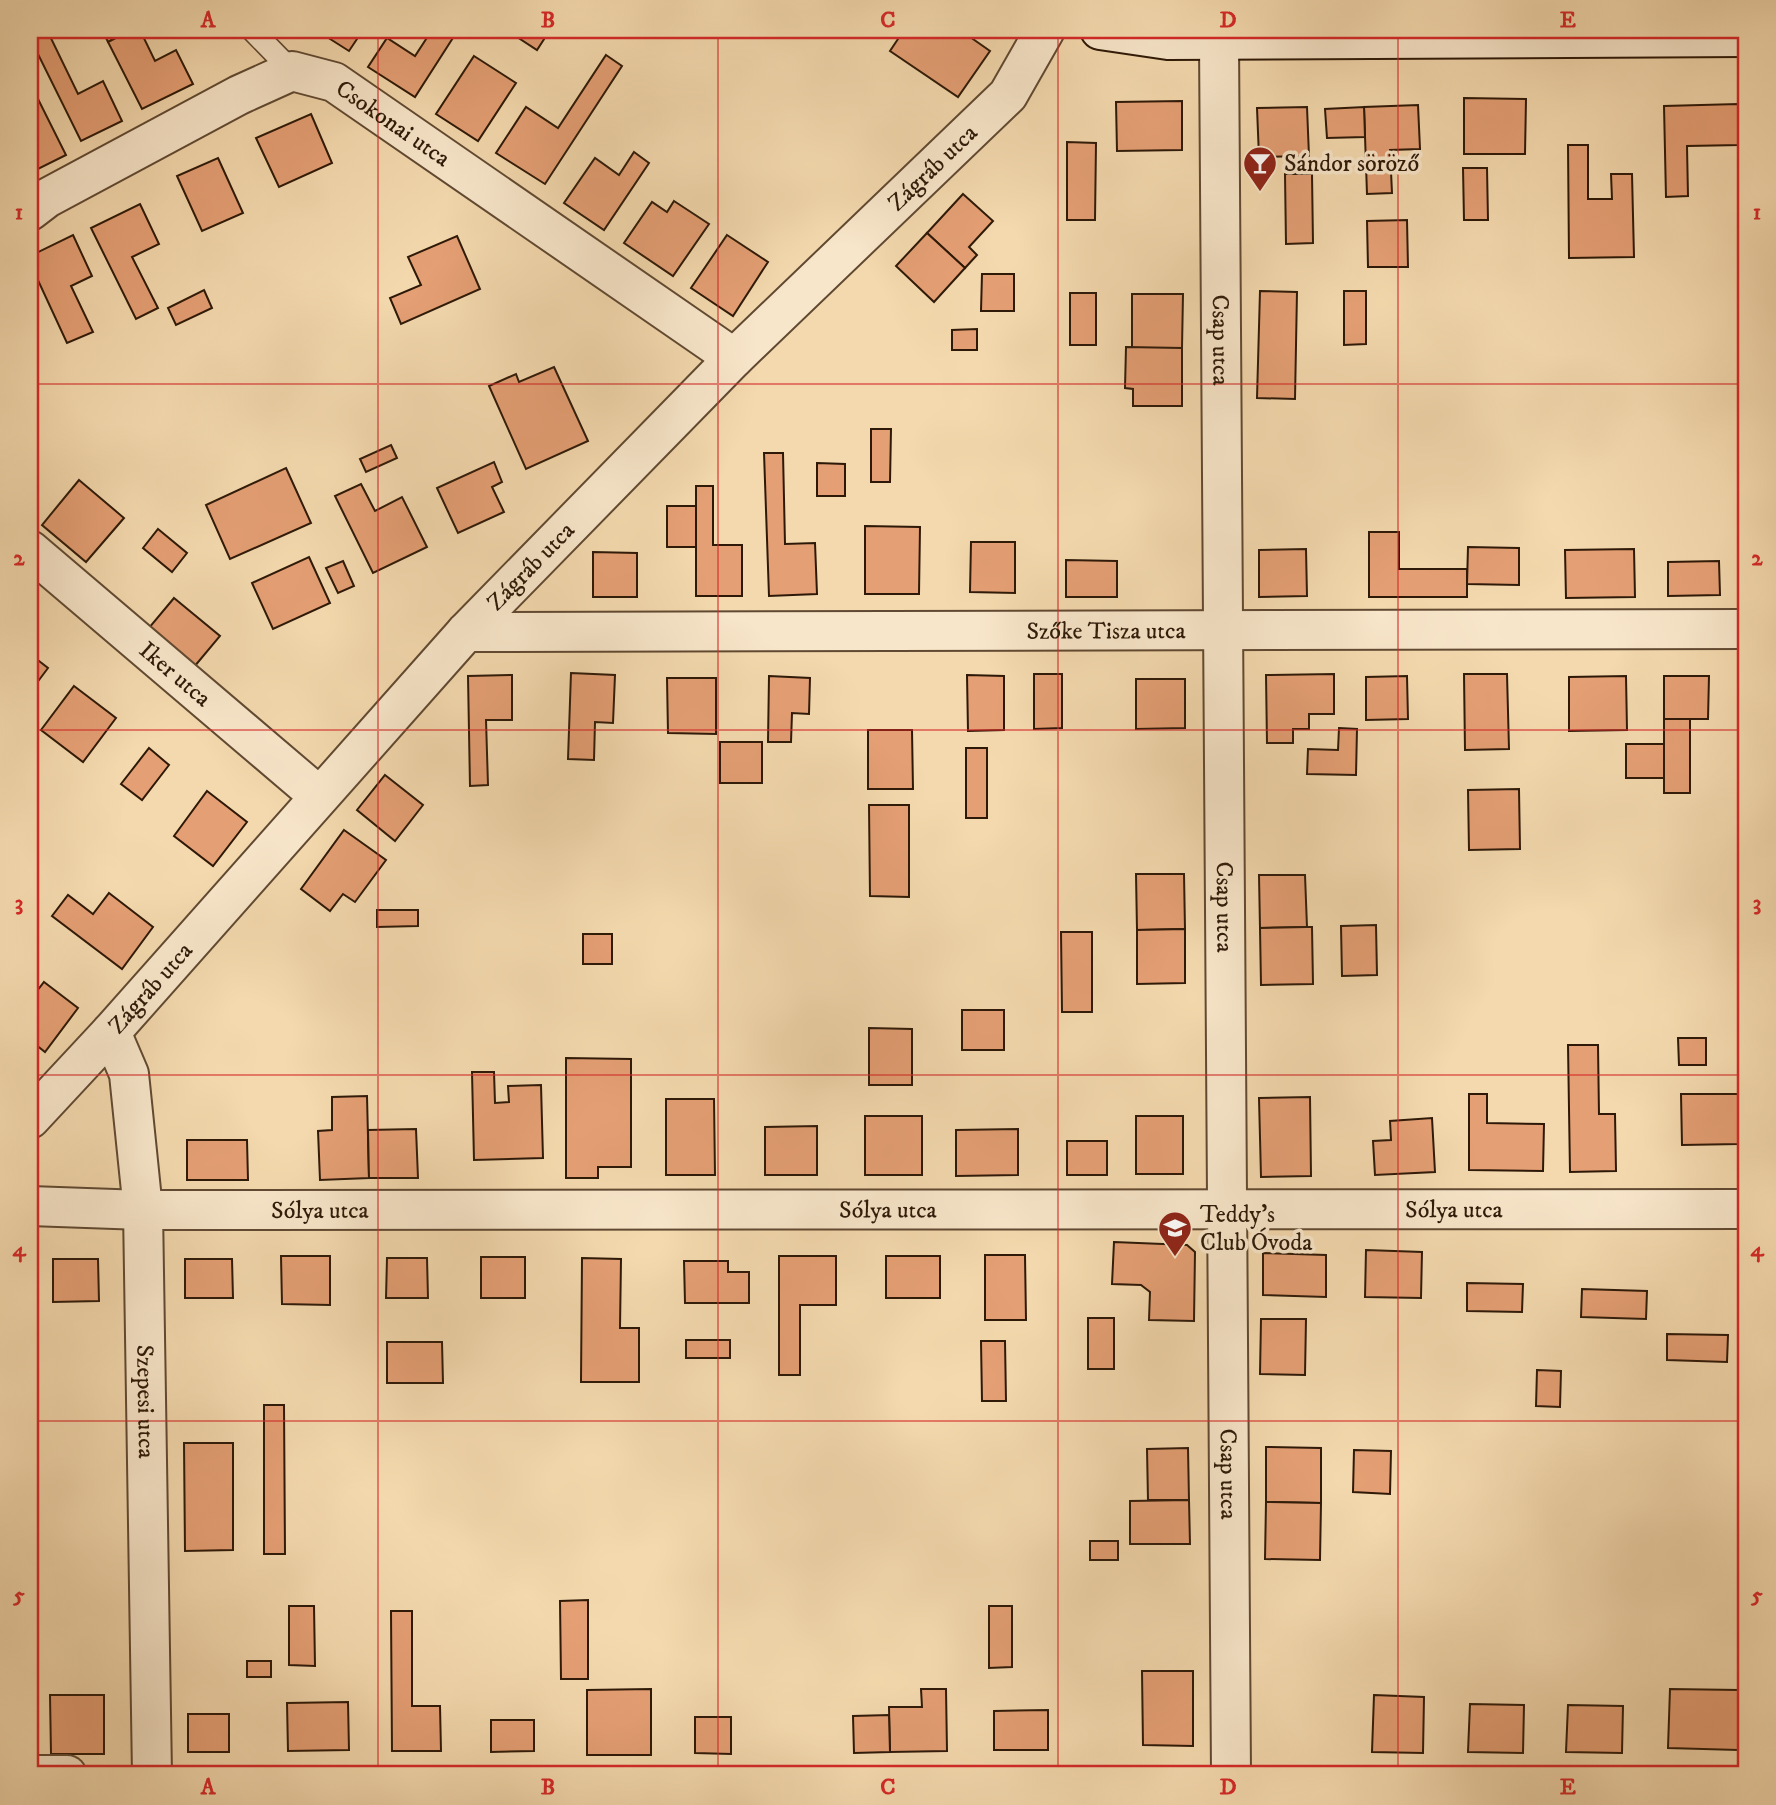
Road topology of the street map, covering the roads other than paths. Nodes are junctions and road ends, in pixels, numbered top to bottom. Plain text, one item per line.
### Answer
1 (252, 30) edge
2 (1045, 30) edge
3 (1110, 31) edge
4 (1746, 37) edge
5 (1219, 41) junction
6 (292, 71) junction
7 (30, 211) edge
8 (734, 358) junction
9 (30, 551) edge
10 (1222, 628) junction
11 (1746, 629) edge
12 (466, 632) junction
13 (320, 796) junction
14 (111, 1032) junction
15 (30, 1119) edge
16 (30, 1206) edge
17 (1746, 1209) edge
18 (143, 1210) junction
19 (1227, 1210) junction
20 (30, 1774) edge
21 (67, 1775) edge
22 (152, 1775) edge
23 (1231, 1775) edge

1 - 6 lane
2 - 8 street, Zágráb utca
3 - 5 street
4 - 5 street
5 - 10 street, Csap utca
6 - 7 street
6 - 8 street, Csokonai utca
8 - 12 street, Zágráb utca
9 - 13 street, Iker utca
10 - 11 street, Szőke Tisza utca
10 - 12 street, Szőke Tisza utca
10 - 19 street, Csap utca
12 - 13 street, Zágráb utca
13 - 14 street, Zágráb utca
14 - 15 street, Zágráb utca
14 - 18 street, Szepesi utca
16 - 18 street, Sólya utca
17 - 19 street, Sólya utca
18 - 19 street, Sólya utca
18 - 22 street, Szepesi utca
19 - 23 street, Csap utca
20 - 21 street

